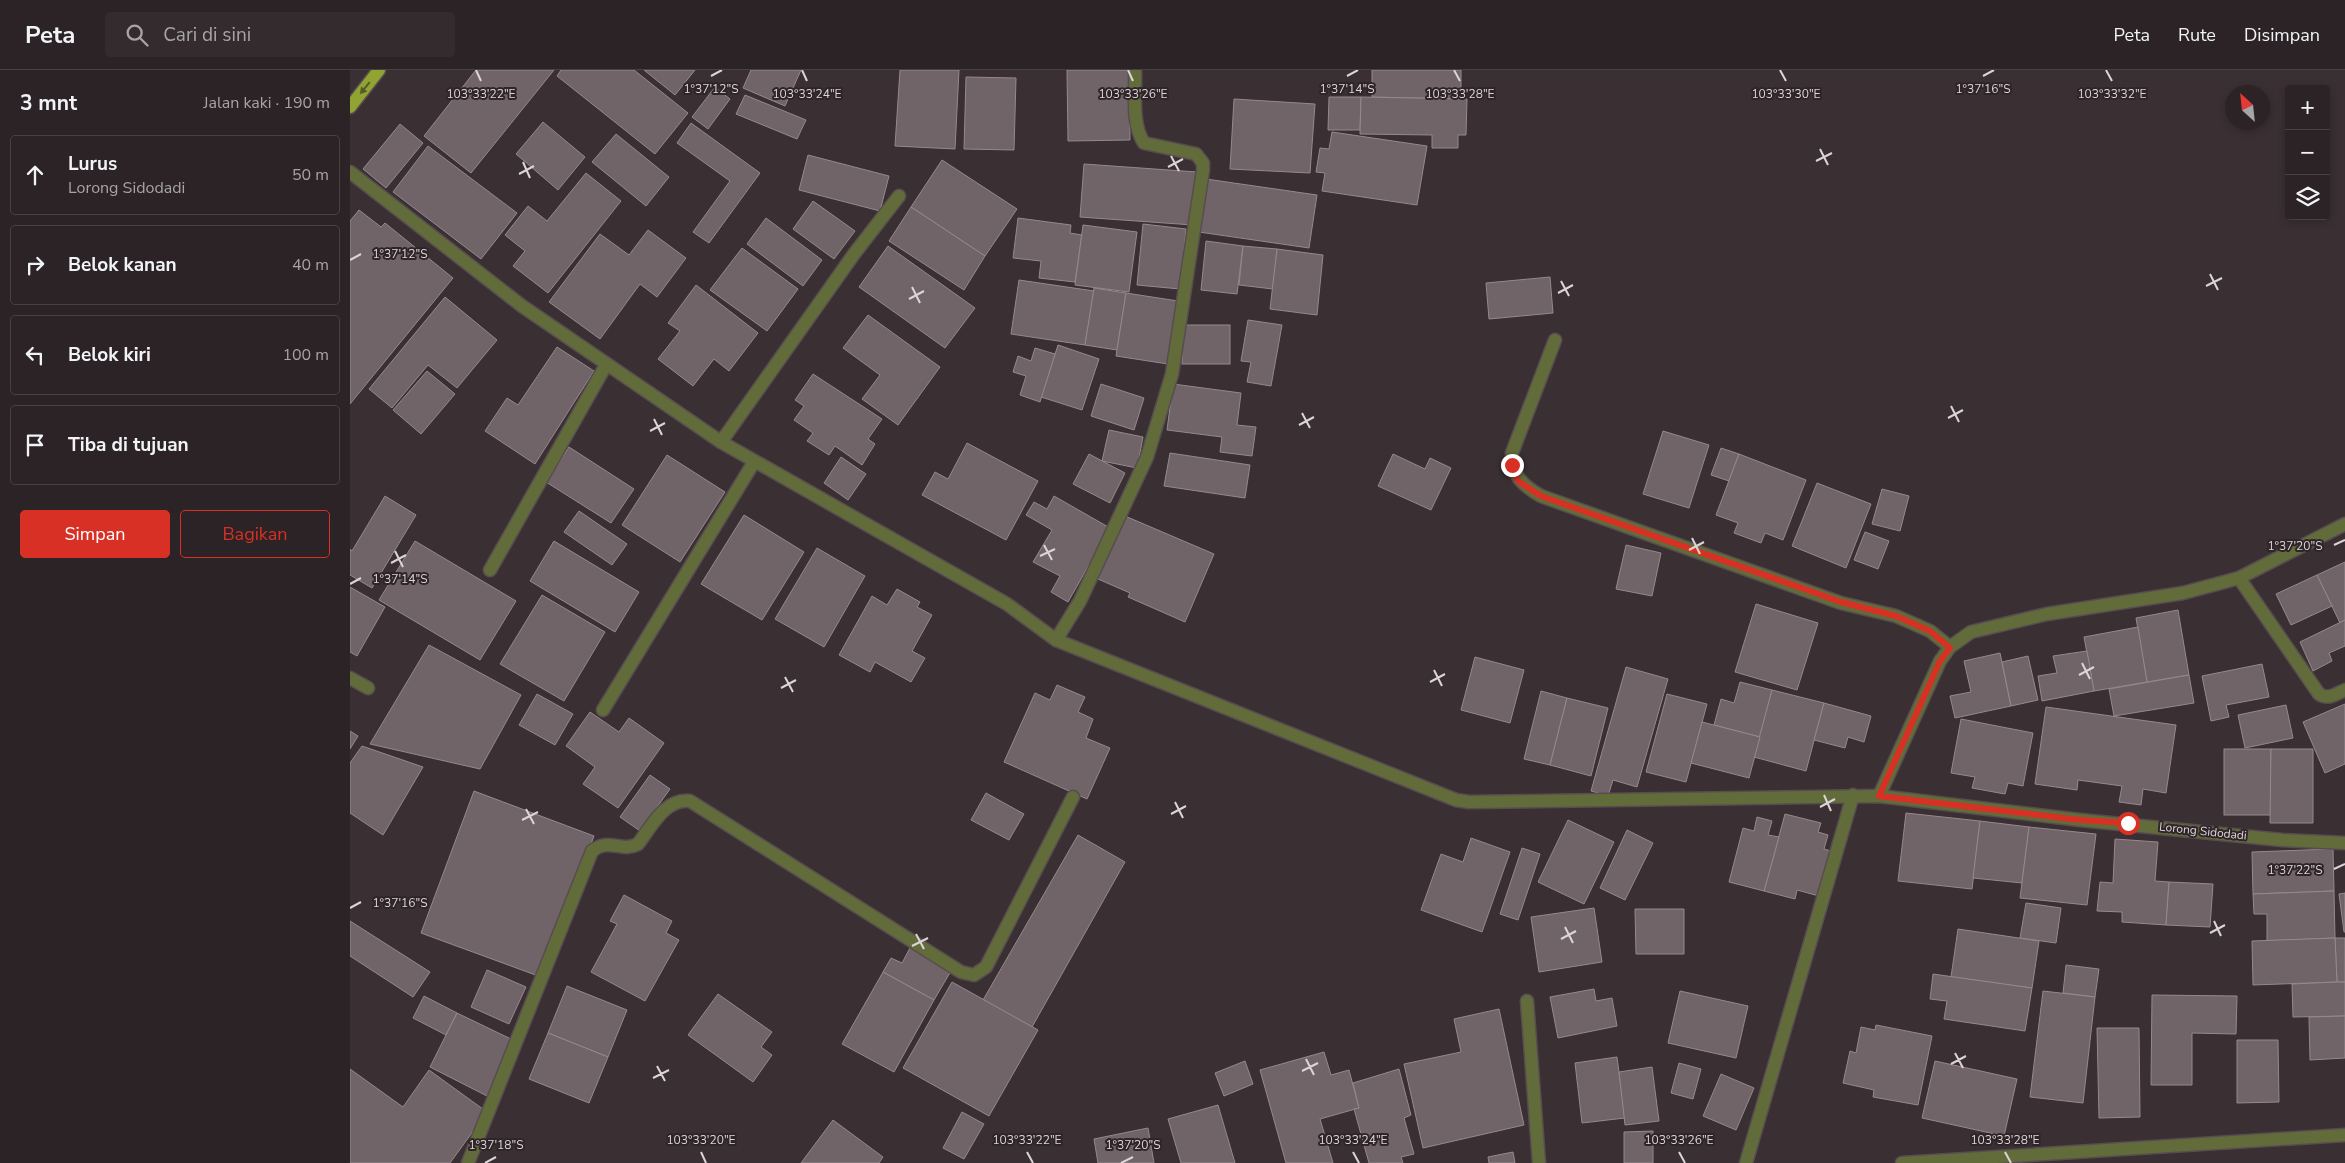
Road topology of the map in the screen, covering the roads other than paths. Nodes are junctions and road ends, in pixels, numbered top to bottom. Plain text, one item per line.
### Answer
1 (379, 70) edge
2 (1135, 70) edge
3 (350, 107) edge
4 (350, 172) edge
5 (899, 196) dead end
6 (1555, 340) dead end
7 (606, 365) junction
8 (721, 442) junction
9 (754, 462) junction
10 (2345, 524) edge
11 (490, 570) dead end
12 (2240, 578) junction
13 (1056, 640) junction
14 (1950, 648) junction
15 (350, 678) edge
16 (368, 688) dead end
17 (2345, 690) edge
18 (602, 710) dead end
19 (1853, 795) junction
20 (1879, 796) junction
21 (1072, 797) dead end
22 (2345, 843) edge
23 (1527, 1001) dead end
24 (2345, 1135) edge
25 (2117, 1150) junction
26 (468, 1163) edge
27 (1539, 1163) edge
28 (1746, 1163) edge
29 (1902, 1163) edge
30 (2117, 1163) edge

1 -> 3 main road
2 - 13 street
4 - 7 street, Lorong Sidodadi
5 - 8 street
6 - 14 street
7 - 8 street, Lorong Sidodadi
7 - 11 street
8 - 9 street, Lorong Sidodadi
9 - 13 street, Lorong Sidodadi
9 - 18 street
10 - 12 street
12 - 14 street
12 - 17 street
13 - 19 street, Lorong Sidodadi
14 - 20 street
15 - 16 street
19 - 20 street, Lorong Sidodadi
19 - 28 street
20 - 22 street, Lorong Sidodadi
21 - 26 street
23 - 27 street
24 - 25 street
25 - 29 street
25 - 30 street

